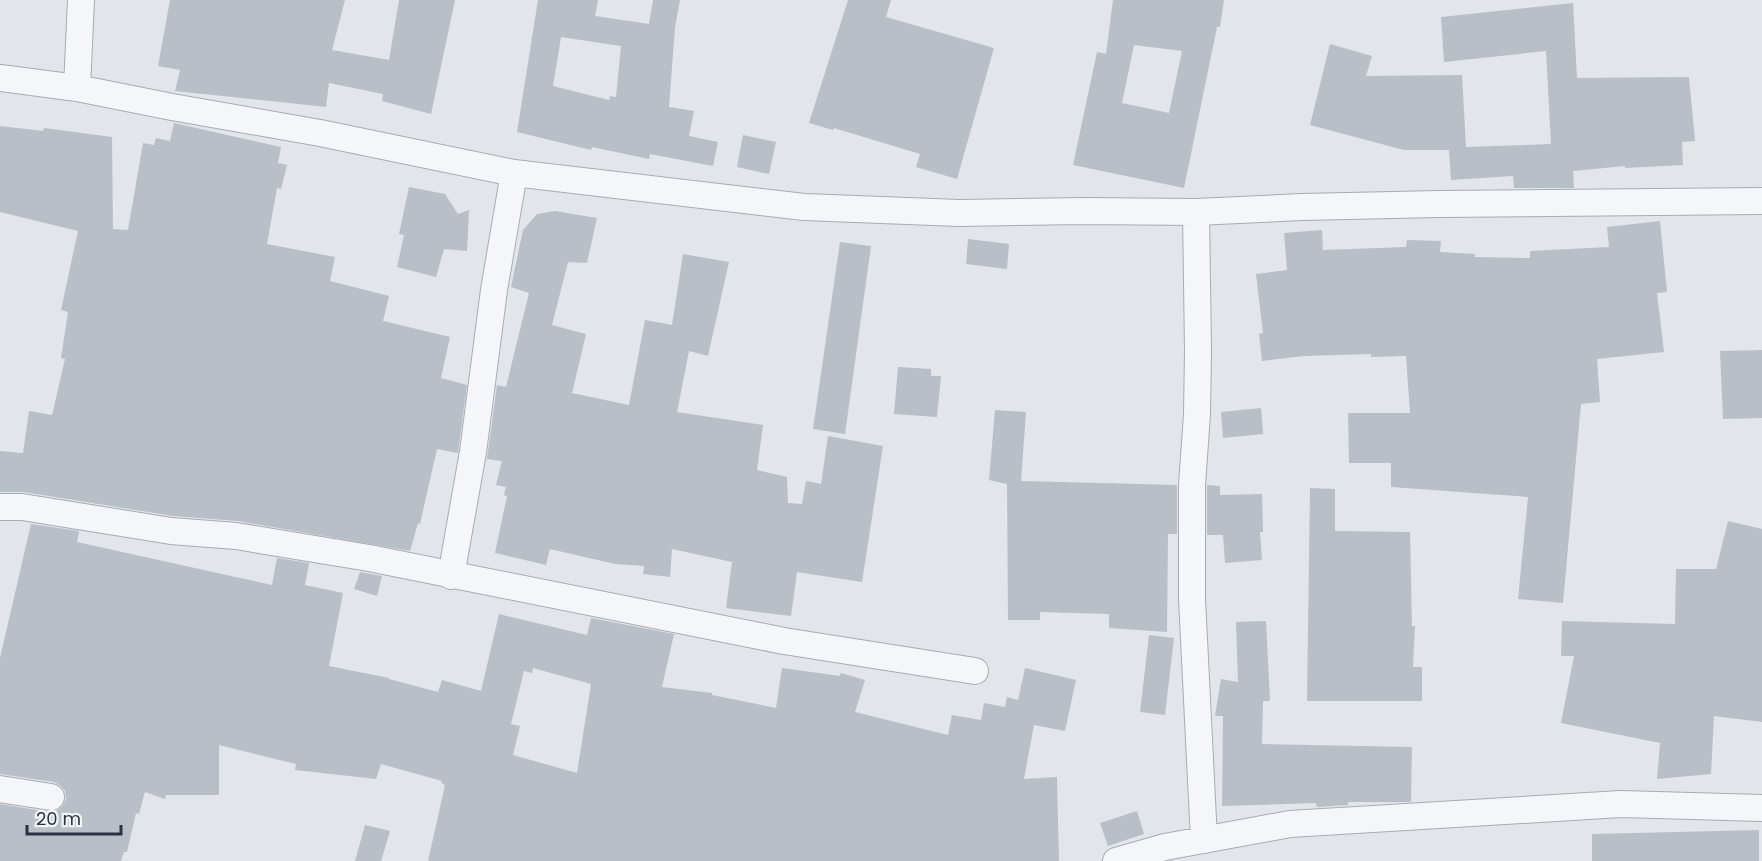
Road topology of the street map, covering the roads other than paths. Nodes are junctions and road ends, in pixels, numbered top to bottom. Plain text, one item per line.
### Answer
1 (81, 0) edge
2 (0, 78) edge
3 (77, 88) junction
4 (514, 173) junction
5 (1762, 201) edge
6 (1196, 212) junction
7 (0, 507) edge
8 (451, 576) junction
9 (975, 671) dead end
10 (0, 789) edge
11 (51, 797) dead end
12 (1762, 808) edge
13 (1204, 840) junction
14 (1116, 861) edge

1 - 3 street
2 - 3 street
3 - 4 street
4 - 6 street
4 - 8 street
5 - 6 street
6 - 13 street
7 - 8 street
8 - 9 street
10 - 11 street
12 - 13 street
13 - 14 street

